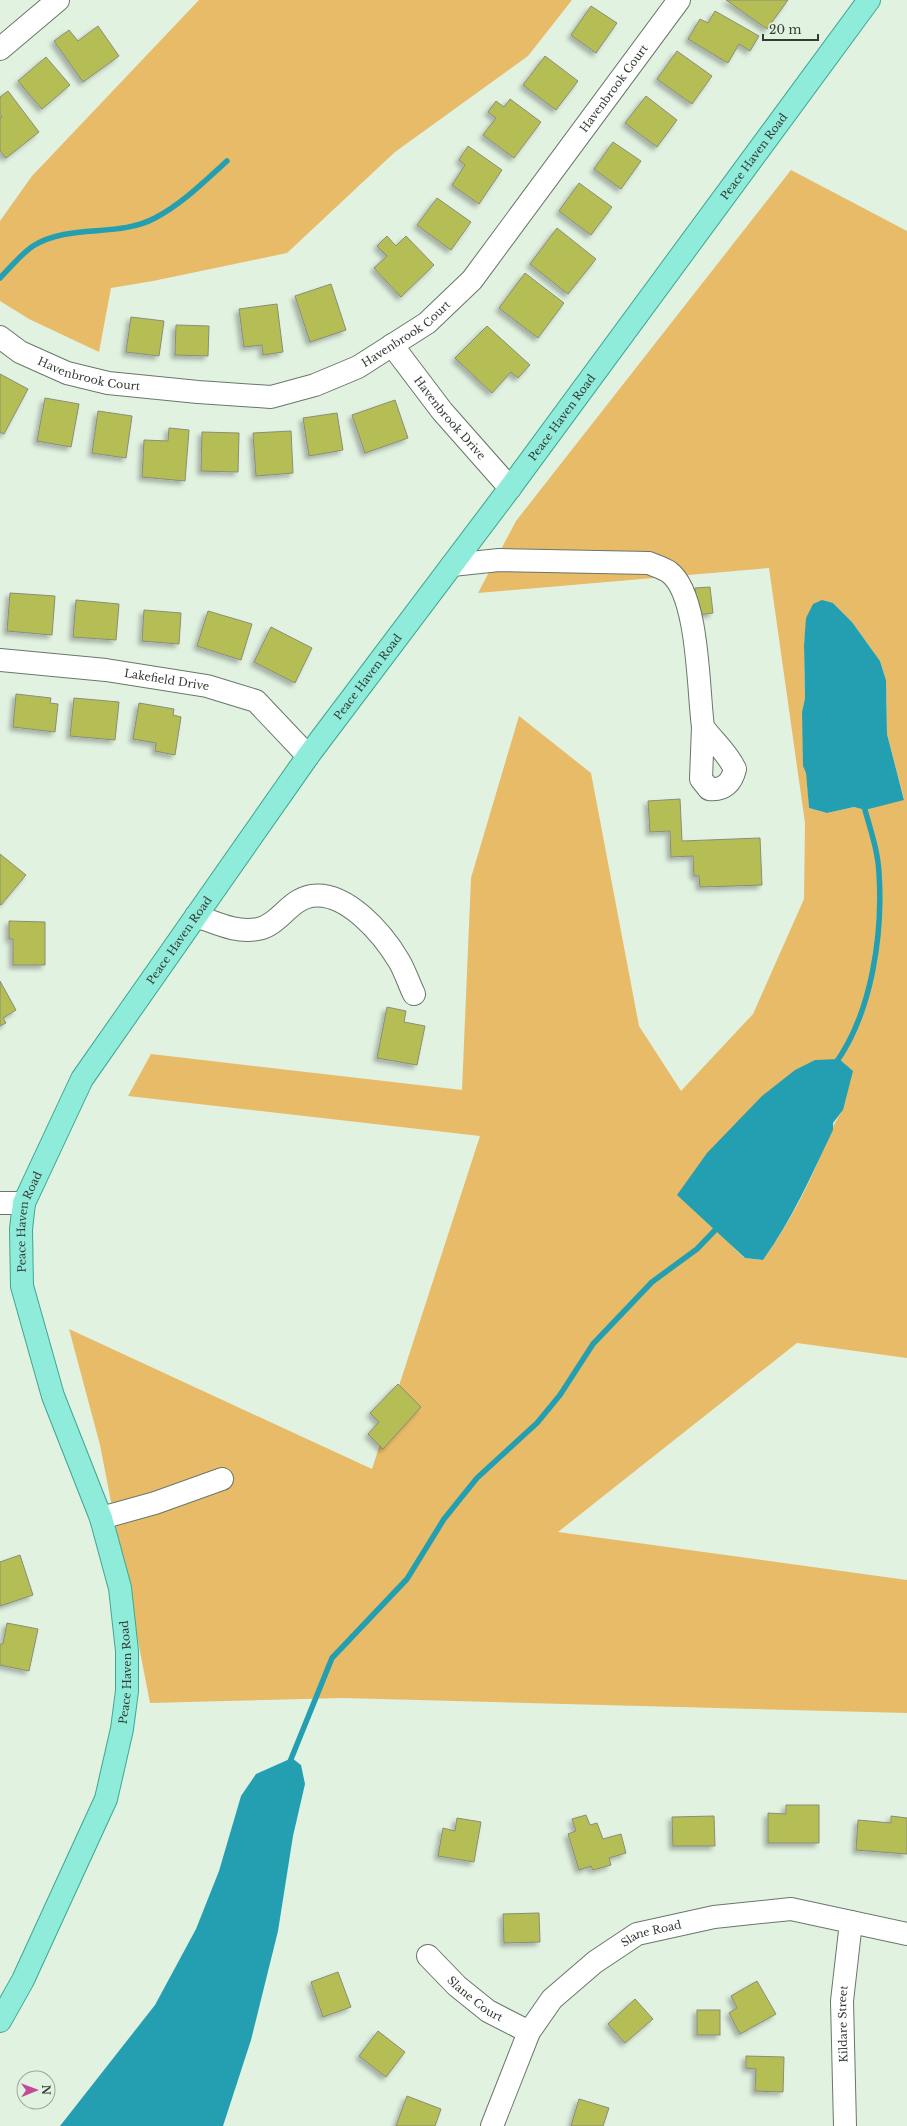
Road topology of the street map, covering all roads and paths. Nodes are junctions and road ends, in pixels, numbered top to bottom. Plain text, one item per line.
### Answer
1 (58, 0) edge
2 (679, 0) edge
3 (869, 0) edge
4 (0, 50) edge
5 (0, 337) edge
6 (392, 345) junction
7 (510, 488) junction
8 (452, 565) junction
9 (0, 660) edge
10 (703, 727) dead end
11 (308, 756) junction
12 (196, 916) junction
13 (414, 994) dead end
14 (0, 1203) edge
15 (24, 1203) junction
16 (222, 1478) dead end
17 (101, 1518) junction
18 (851, 1922) junction
19 (907, 1934) edge
20 (428, 1956) dead end
21 (0, 2021) edge
22 (529, 2032) junction
23 (492, 2126) edge
24 (845, 2126) edge

1 - 4 street
2 - 6 street, Havenbrook Court
3 - 7 main road, Peace Haven Road
5 - 6 street, Havenbrook Court
6 - 7 street, Havenbrook Drive
7 - 8 main road, Peace Haven Road
8 - 10 street
8 - 11 main road, Peace Haven Road
9 - 11 street, Lakefield Drive
11 - 12 main road, Peace Haven Road
12 - 13 street
12 - 15 main road, Peace Haven Road
14 - 15 street
15 - 17 main road, Peace Haven Road
16 - 17 street
17 - 21 main road, Peace Haven Road
18 - 19 street, Slane Road
18 - 22 street, Slane Road
18 - 24 street, Kildare Street
20 - 22 street, Slane Court
22 - 23 street, Slane Road

